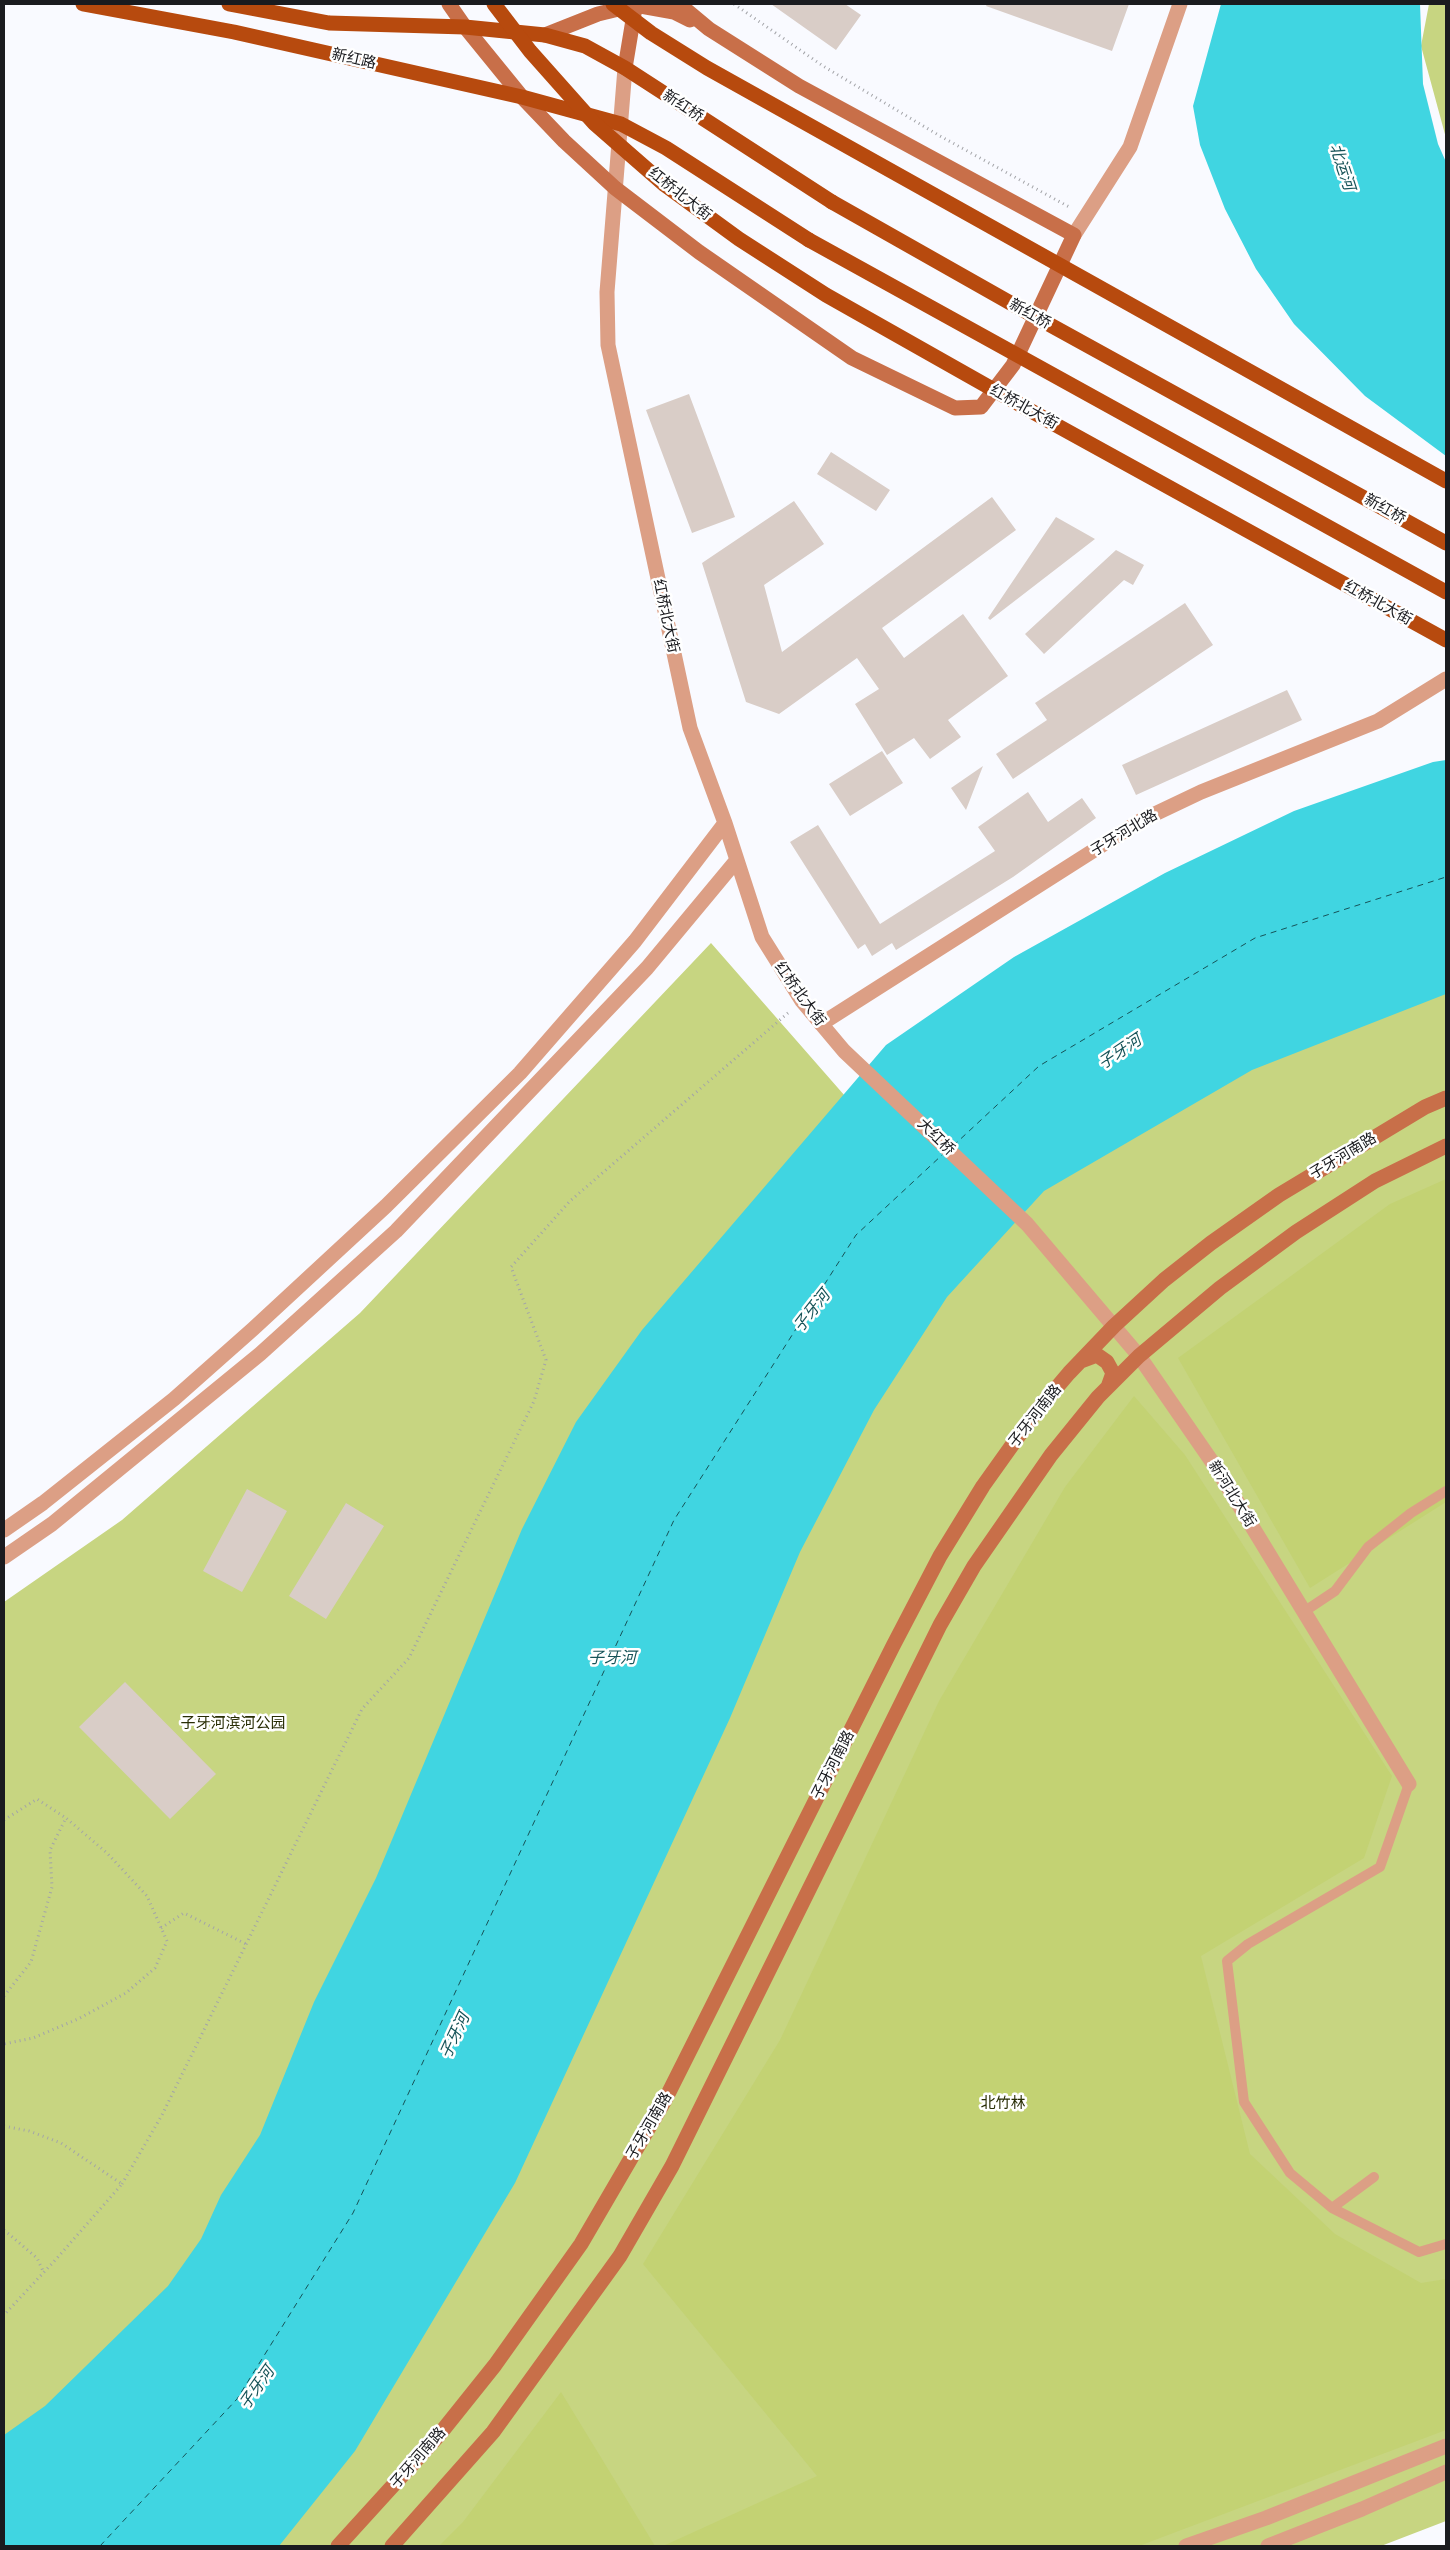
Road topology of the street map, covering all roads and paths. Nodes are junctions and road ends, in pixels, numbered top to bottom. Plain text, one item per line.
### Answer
1 (83, 4) edge
2 (229, 4) edge
3 (449, 4) edge
4 (494, 4) edge
5 (613, 4) edge
6 (635, 4) edge
7 (679, 4) edge
8 (734, 4) edge
9 (1180, 4) edge
10 (465, 27) junction
11 (709, 29) junction
12 (545, 35) junction
13 (625, 68) junction
14 (522, 96) junction
15 (622, 124) junction
16 (616, 188) junction
17 (1085, 215) junction
18 (1074, 236) junction
19 (1446, 481) edge
20 (1446, 543) edge
21 (1446, 592) edge
22 (1446, 640) edge
23 (1446, 679) edge
24 (725, 823) junction
25 (736, 861) junction
26 (802, 1002) junction
27 (821, 1024) junction
28 (844, 1051) joint
29 (1446, 1098) edge
30 (1446, 1146) edge
31 (1027, 1224) joint
32 (1114, 1326) junction
33 (1139, 1356) junction
34 (1080, 1362) junction
35 (1107, 1388) junction
36 (1446, 1491) edge
37 (4, 1530) edge
38 (4, 1557) edge
39 (1305, 1611) junction
40 (1409, 1784) joint
41 (66, 1818) junction
42 (4, 1820) edge
43 (161, 1928) junction
44 (246, 1944) junction
45 (4, 1996) edge
46 (4, 2044) edge
47 (4, 2126) edge
48 (1374, 2178) dead end
49 (122, 2184) junction
50 (1332, 2208) junction
51 (4, 2230) edge
52 (1446, 2244) edge
53 (44, 2273) junction
54 (4, 2316) edge
55 (1446, 2446) edge
56 (1446, 2472) edge
57 (338, 2546) edge
58 (392, 2546) edge
59 (1186, 2546) edge
60 (1268, 2546) edge

1 - 14 main road, 新红路
2 - 10 main road, 新红路
3 - 10 main road
4 - 22 main road, 红桥北大街, bridge
5 - 19 main road, bridge
6 - 11 main road
6 - 12 main road
6 - 13 main road
7 - 11 main road
8 - 17 path
9 - 17 street
10 - 12 main road, 新红路
10 - 14 main road
11 - 18 main road
12 - 13 main road, 新红路
13 - 15 street, 红桥北大街
13 - 20 main road, 新红桥, bridge
14 - 15 main road, 新红路
14 - 16 main road
15 - 16 street, 红桥北大街
15 - 21 main road, bridge
16 - 18 main road
16 - 24 street, 红桥北大街
17 - 18 street
23 - 27 street, 子牙河北路
24 - 25 street, 红桥北大街
24 - 37 street
25 - 26 street, 红桥北大街
25 - 38 street
26 - 27 street, 红桥北大街
26 - 44 path
27 - 28 street, 红桥北大街
28 - 31 street, 大红桥
29 - 32 main road, 子牙河南路
30 - 33 main road
31 - 32 street, 新河北大街
32 - 33 street, 新河北大街
32 - 34 main road, 子牙河南路
33 - 35 main road
33 - 39 street, 新河北大街
34 - 35 main road
34 - 57 main road, 子牙河南路
35 - 58 main road
36 - 39 lane
39 - 40 street, 新河北大街
40 - 50 lane
41 - 42 path
41 - 43 path
41 - 45 path
43 - 44 path
43 - 46 path
44 - 49 path
47 - 49 path
48 - 50 lane
49 - 53 path
50 - 52 lane
51 - 53 path
53 - 54 path
55 - 59 street, bridge
56 - 60 street, bridge

